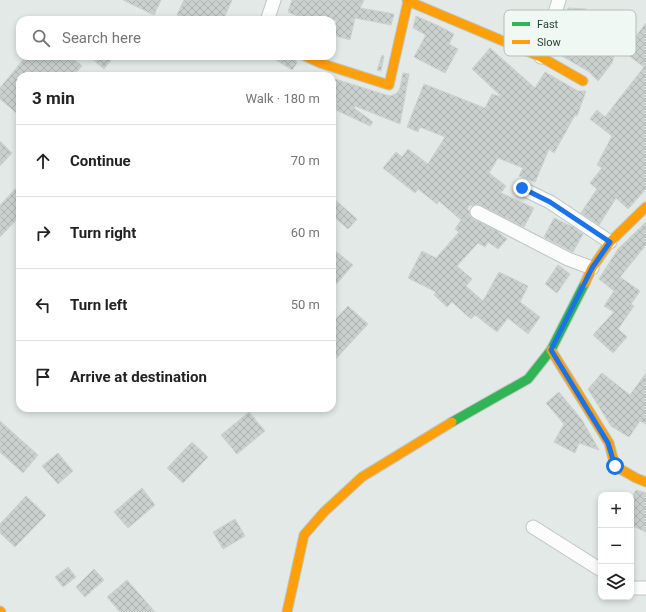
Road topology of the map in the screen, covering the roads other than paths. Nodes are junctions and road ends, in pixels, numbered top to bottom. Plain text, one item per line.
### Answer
1 (274, 0) edge
2 (408, 0) edge
3 (559, 0) edge
4 (556, 10) edge
5 (269, 16) edge
6 (504, 41) edge
7 (541, 57) edge
8 (314, 60) edge
9 (584, 81) dead end
10 (522, 188) dead end
11 (646, 207) edge
12 (477, 212) dead end
13 (610, 242) junction
14 (592, 268) junction
15 (551, 350) junction
16 (646, 482) edge
17 (533, 527) dead end
18 (598, 568) edge
19 (634, 588) edge
20 (646, 588) edge
21 (287, 612) edge

1 - 5 street
2 - 6 street
2 - 8 street
3 - 4 street
7 - 9 street
10 - 13 street
11 - 13 street
12 - 14 street
13 - 14 street
14 - 15 street
15 - 16 street
15 - 21 street
17 - 18 street
19 - 20 street

